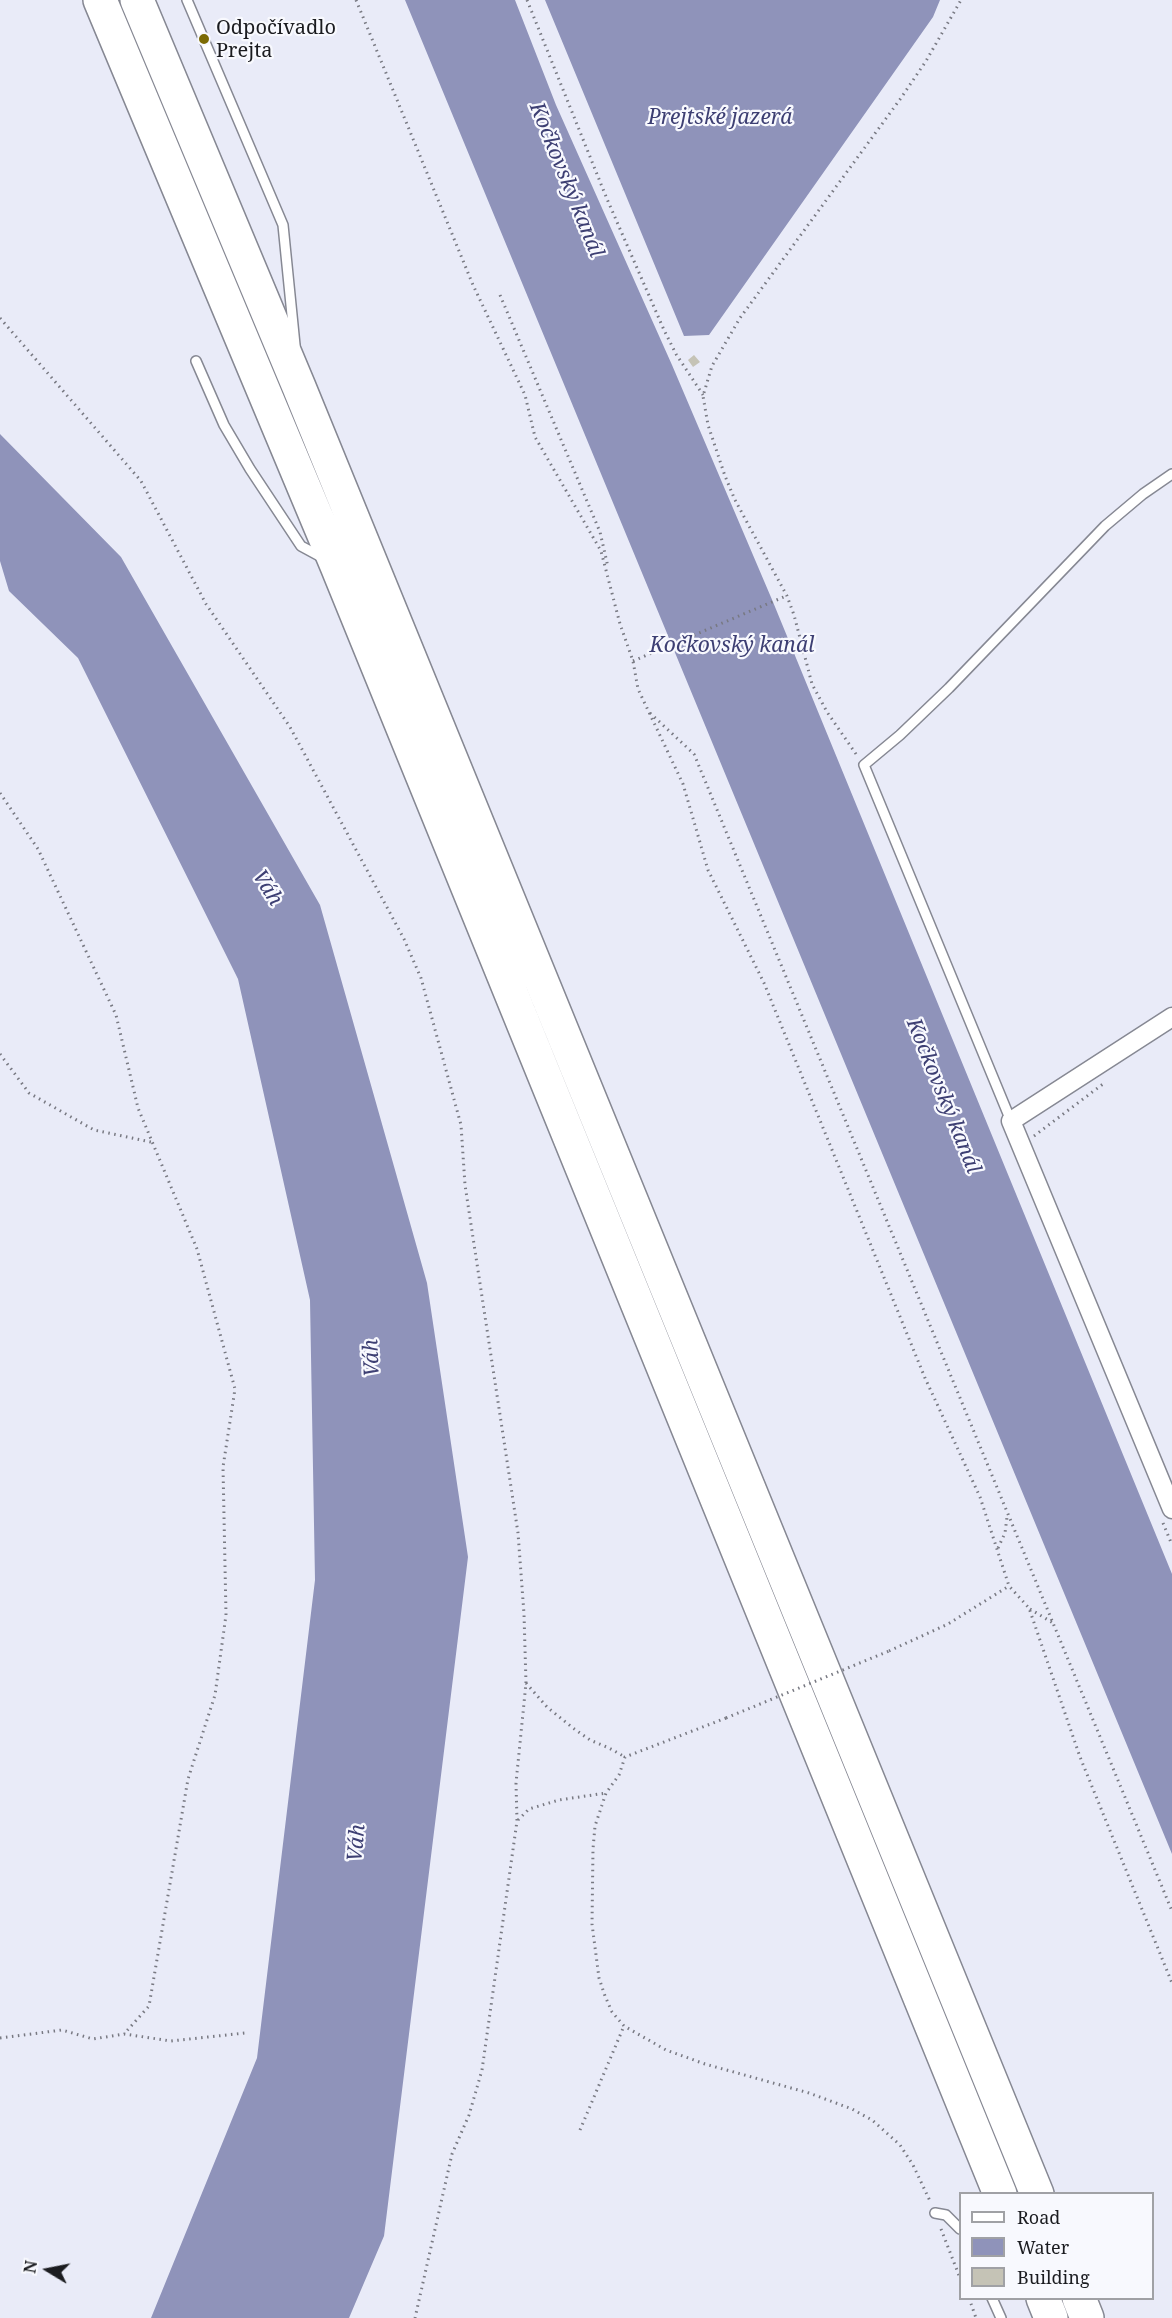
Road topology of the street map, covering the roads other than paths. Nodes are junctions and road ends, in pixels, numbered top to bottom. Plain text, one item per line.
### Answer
1 (100, 0) edge
2 (137, 0) edge
3 (188, 0) edge
4 (196, 361) dead end
5 (299, 387) junction
6 (1172, 474) edge
7 (337, 566) junction
8 (1172, 1017) edge
9 (1011, 1121) junction
10 (1172, 1509) edge
11 (1000, 2192) edge
12 (1037, 2192) edge
13 (935, 2213) road end
14 (959, 2228) edge
15 (993, 2300) edge
16 (1044, 2300) edge
17 (1081, 2300) edge
18 (1001, 2318) edge
19 (1051, 2318) edge
20 (1088, 2318) edge

1 - 7 highway
2 - 5 highway
3 - 5 lane
4 - 7 lane
5 - 12 highway
6 - 9 lane
7 - 11 highway
8 - 9 street
9 - 10 street
13 - 14 lane
15 - 18 lane
16 - 19 highway
17 - 20 highway

